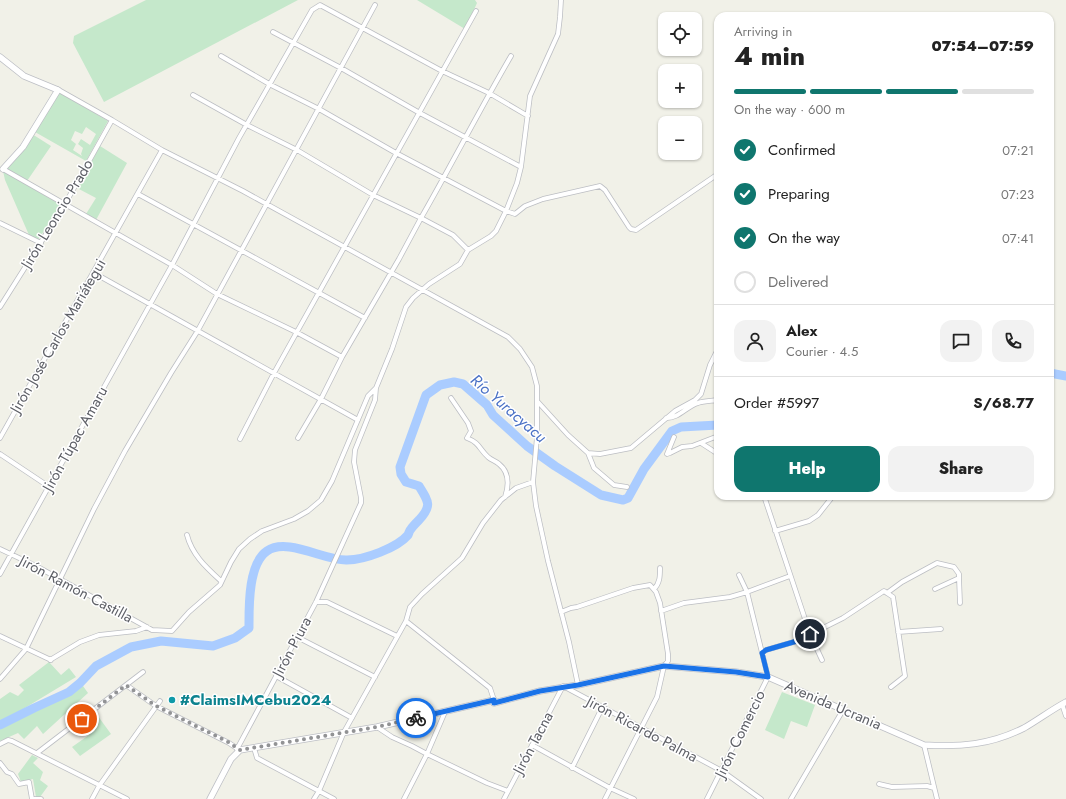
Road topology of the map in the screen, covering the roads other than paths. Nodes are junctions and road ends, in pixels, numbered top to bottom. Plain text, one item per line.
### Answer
1 (561, 0) edge
2 (376, 4) dead end
3 (476, 11) dead end
4 (363, 29) junction
5 (273, 32) dead end
6 (294, 43) junction
7 (0, 56) edge
8 (221, 56) dead end
9 (511, 56) dead end
10 (341, 68) junction
11 (442, 71) junction
12 (271, 85) junction
13 (58, 90) junction
14 (489, 94) junction
15 (193, 95) dead end
16 (319, 109) junction
17 (418, 112) junction
18 (528, 116) junction
19 (112, 120) junction
20 (247, 125) junction
21 (466, 137) junction
22 (162, 150) junction
23 (297, 150) junction
24 (396, 153) junction
25 (522, 167) junction
26 (3, 169) junction
27 (0, 174) edge
28 (714, 177) edge
29 (444, 178) junction
30 (218, 179) junction
31 (138, 194) junction
32 (373, 195) junction
33 (65, 204) junction
34 (266, 204) junction
35 (506, 211) junction
36 (422, 218) junction
37 (0, 223) edge
38 (193, 225) junction
39 (116, 233) junction
40 (41, 243) junction
41 (344, 248) junction
42 (241, 249) junction
43 (468, 250) junction
44 (172, 265) junction
45 (94, 273) junction
46 (390, 274) junction
47 (421, 290) junction
48 (319, 293) junction
49 (217, 294) junction
50 (150, 304) junction
51 (0, 307) edge
52 (365, 318) junction
53 (197, 332) junction
54 (296, 332) junction
55 (342, 357) junction
56 (714, 357) edge
57 (274, 373) junction
58 (376, 388) junction
59 (451, 398) dead end
60 (321, 399) junction
61 (714, 401) edge
62 (538, 402) junction
63 (665, 418) junction
64 (358, 420) junction
65 (674, 437) dead end
66 (0, 438) edge
67 (240, 438) dead end
68 (298, 438) dead end
69 (714, 438) edge
70 (701, 443) junction
71 (714, 451) edge
72 (588, 453) junction
73 (0, 454) edge
74 (533, 482) junction
75 (48, 486) junction
76 (627, 487) dead end
77 (505, 497) junction
78 (765, 500) edge
79 (830, 500) edge
80 (775, 531) junction
81 (187, 535) dead end
82 (0, 549) edge
83 (11, 554) junction
84 (660, 568) dead end
85 (0, 574) edge
86 (739, 575) dead end
87 (790, 576) junction
88 (959, 578) junction
89 (59, 579) junction
90 (222, 581) junction
91 (654, 589) junction
92 (935, 589) dead end
93 (747, 592) junction
94 (886, 592) junction
95 (316, 602) junction
96 (960, 603) dead end
97 (661, 611) junction
98 (561, 612) junction
99 (406, 621) junction
100 (147, 627) junction
101 (941, 629) dead end
102 (898, 632) junction
103 (810, 634) junction
104 (0, 636) edge
105 (397, 636) junction
106 (297, 638) junction
107 (26, 649) junction
108 (762, 653) junction
109 (822, 660) dead end
110 (664, 666) junction
111 (143, 672) dead end
112 (276, 676) junction
113 (375, 677) junction
114 (768, 677) junction
115 (0, 679) edge
116 (126, 685) junction
117 (578, 685) junction
118 (563, 686) junction
119 (891, 687) dead end
120 (494, 700) junction
121 (160, 701) dead end
122 (1064, 703) edge
123 (156, 706) junction
124 (602, 708) junction
125 (843, 710) junction
126 (446, 712) junction
127 (1066, 716) edge
128 (352, 718) junction
129 (377, 727) junction
130 (640, 728) junction
131 (344, 732) junction
132 (0, 744) edge
133 (532, 745) junction
134 (924, 745) junction
135 (254, 748) junction
136 (238, 749) junction
137 (37, 753) junction
138 (427, 754) junction
139 (0, 763) edge
140 (572, 768) junction
141 (722, 771) junction
142 (879, 784) dead end
143 (99, 786) junction
144 (610, 788) junction
145 (934, 788) junction
146 (508, 790) junction
147 (319, 791) junction
148 (32, 799) edge
149 (41, 799) edge
150 (92, 799) edge
151 (127, 799) edge
152 (210, 799) edge
153 (314, 799) edge
154 (334, 799) edge
155 (404, 799) edge
156 (504, 799) edge
157 (605, 799) edge
158 (634, 799) edge
159 (707, 799) edge
160 (761, 799) edge
161 (790, 799) edge
162 (937, 799) edge

1 - 18 street
2 - 4 street
3 - 11 street
4 - 6 street, Jirón Túpac Amaru
4 - 10 street
4 - 11 street
5 - 6 street
6 - 10 street
6 - 12 street, Jirón Túpac Amaru
7 - 13 street
8 - 12 street
9 - 14 street
10 - 16 street
10 - 17 street
11 - 14 street
11 - 17 street
12 - 16 street
12 - 20 street, Jirón Túpac Amaru
13 - 19 street
13 - 26 street
14 - 18 street
14 - 21 street
15 - 20 street
16 - 23 street
16 - 24 street
17 - 21 street
17 - 24 street
18 - 25 street
19 - 22 street
19 - 33 street, Jirón Leoncio Prado
20 - 23 street
20 - 30 street, Jirón Túpac Amaru
21 - 25 street
21 - 29 street
22 - 30 street
22 - 31 street, Jirón José Carlos Mariátegui
23 - 32 street
23 - 34 street
24 - 29 street
24 - 32 street
25 - 35 street
26 - 27 street
26 - 33 street
28 - 35 street
29 - 35 street
29 - 36 street
30 - 34 street
30 - 38 street, Jirón Túpac Amaru
31 - 38 street
31 - 39 street, Jirón José Carlos Mariátegui
32 - 36 street
32 - 41 street
33 - 39 street
33 - 40 street, Jirón Leoncio Prado
34 - 41 street
34 - 42 street
35 - 43 street
36 - 43 street
36 - 46 street
37 - 40 street
38 - 42 street
38 - 44 street, Jirón Túpac Amaru
39 - 44 street
39 - 45 street, Jirón José Carlos Mariátegui
40 - 51 street, Jirón Leoncio Prado
41 - 46 street
41 - 48 street
42 - 48 street
42 - 49 street
43 - 47 street
44 - 49 street
44 - 50 street, Jirón Túpac Amaru
45 - 50 street
45 - 66 street, Jirón José Carlos Mariátegui
46 - 47 street
46 - 52 street
47 - 58 street
47 - 62 street
48 - 52 street
48 - 54 street
49 - 53 street
49 - 54 street
50 - 53 street
50 - 75 street, Jirón Túpac Amaru
52 - 55 street
53 - 57 street
53 - 89 street
54 - 55 street
54 - 57 street
55 - 60 street
56 - 63 street
57 - 60 street
57 - 67 street
58 - 64 street
58 - 95 street, Jirón Piura
59 - 77 street
60 - 64 street
60 - 68 street
61 - 63 street
62 - 72 street
62 - 74 street
63 - 72 street
64 - 90 street
65 - 70 street
69 - 70 street
70 - 71 street
72 - 76 street
73 - 75 street
74 - 77 street
74 - 98 street
75 - 83 street, Jirón Túpac Amaru
77 - 99 street
78 - 80 street
79 - 80 street
80 - 87 street
81 - 90 street
82 - 83 street, Jirón Ramón Castilla
83 - 85 street, Jirón Túpac Amaru
83 - 89 street, Jirón Ramón Castilla
84 - 91 street
86 - 93 street, Jirón Comercio
87 - 93 street
87 - 103 street
88 - 92 street
88 - 94 street
88 - 96 street
89 - 100 street, Jirón Ramón Castilla
89 - 107 street
90 - 100 street, Jirón Ramón Castilla
91 - 97 street
91 - 98 street
93 - 97 street
93 - 108 street, Jirón Comercio
94 - 102 street
94 - 103 street
95 - 105 street
95 - 106 street, Jirón Piura
97 - 110 street
98 - 117 street
99 - 105 street
99 - 120 street
100 - 107 street
101 - 102 street
102 - 119 street
103 - 108 street
103 - 109 street
104 - 107 street
105 - 113 street
106 - 112 street, Jirón Piura
106 - 113 street
107 - 115 street
108 - 114 street, Jirón Comercio
110 - 114 main road, Avenida Ucrania
110 - 117 main road, Avenida Ucrania
110 - 130 street
111 - 116 street
112 - 128 street
112 - 136 street, Jirón Piura
113 - 128 street
114 - 125 main road, Avenida Ucrania
114 - 141 street, Jirón Comercio
116 - 123 street
116 - 137 street
117 - 118 main road, Avenida Ucrania
118 - 120 main road, Avenida Ucrania
118 - 124 street, Jirón Ricardo Palma
118 - 133 street, Jirón Tacna
120 - 126 main road, Avenida Ucrania
121 - 123 street
122 - 127 street
122 - 134 main road, Avenida Ucrania
123 - 136 street
123 - 143 street
124 - 130 street, Jirón Ricardo Palma
124 - 140 street
125 - 134 main road, Avenida Ucrania
125 - 161 street
126 - 129 main road, Avenida Ucrania
126 - 138 street
128 - 131 street
129 - 131 main road, Avenida Ucrania
129 - 138 street
130 - 141 street, Jirón Ricardo Palma
130 - 144 street
131 - 135 main road, Avenida Ucrania
131 - 147 street
132 - 137 street
133 - 140 street
133 - 146 street, Jirón Tacna
134 - 145 street
135 - 136 main road, Avenida Ucrania
135 - 147 street
136 - 152 main road, Jirón Piura
137 - 143 street
138 - 146 street
138 - 155 street
139 - 148 street
140 - 144 street
141 - 159 street, Jirón Comercio
141 - 160 street, Jirón Ricardo Palma
142 - 145 street
143 - 150 street
143 - 151 street
144 - 157 street
144 - 158 street
145 - 162 street
146 - 156 street, Jirón Tacna
147 - 153 street
147 - 154 street
148 - 149 street

